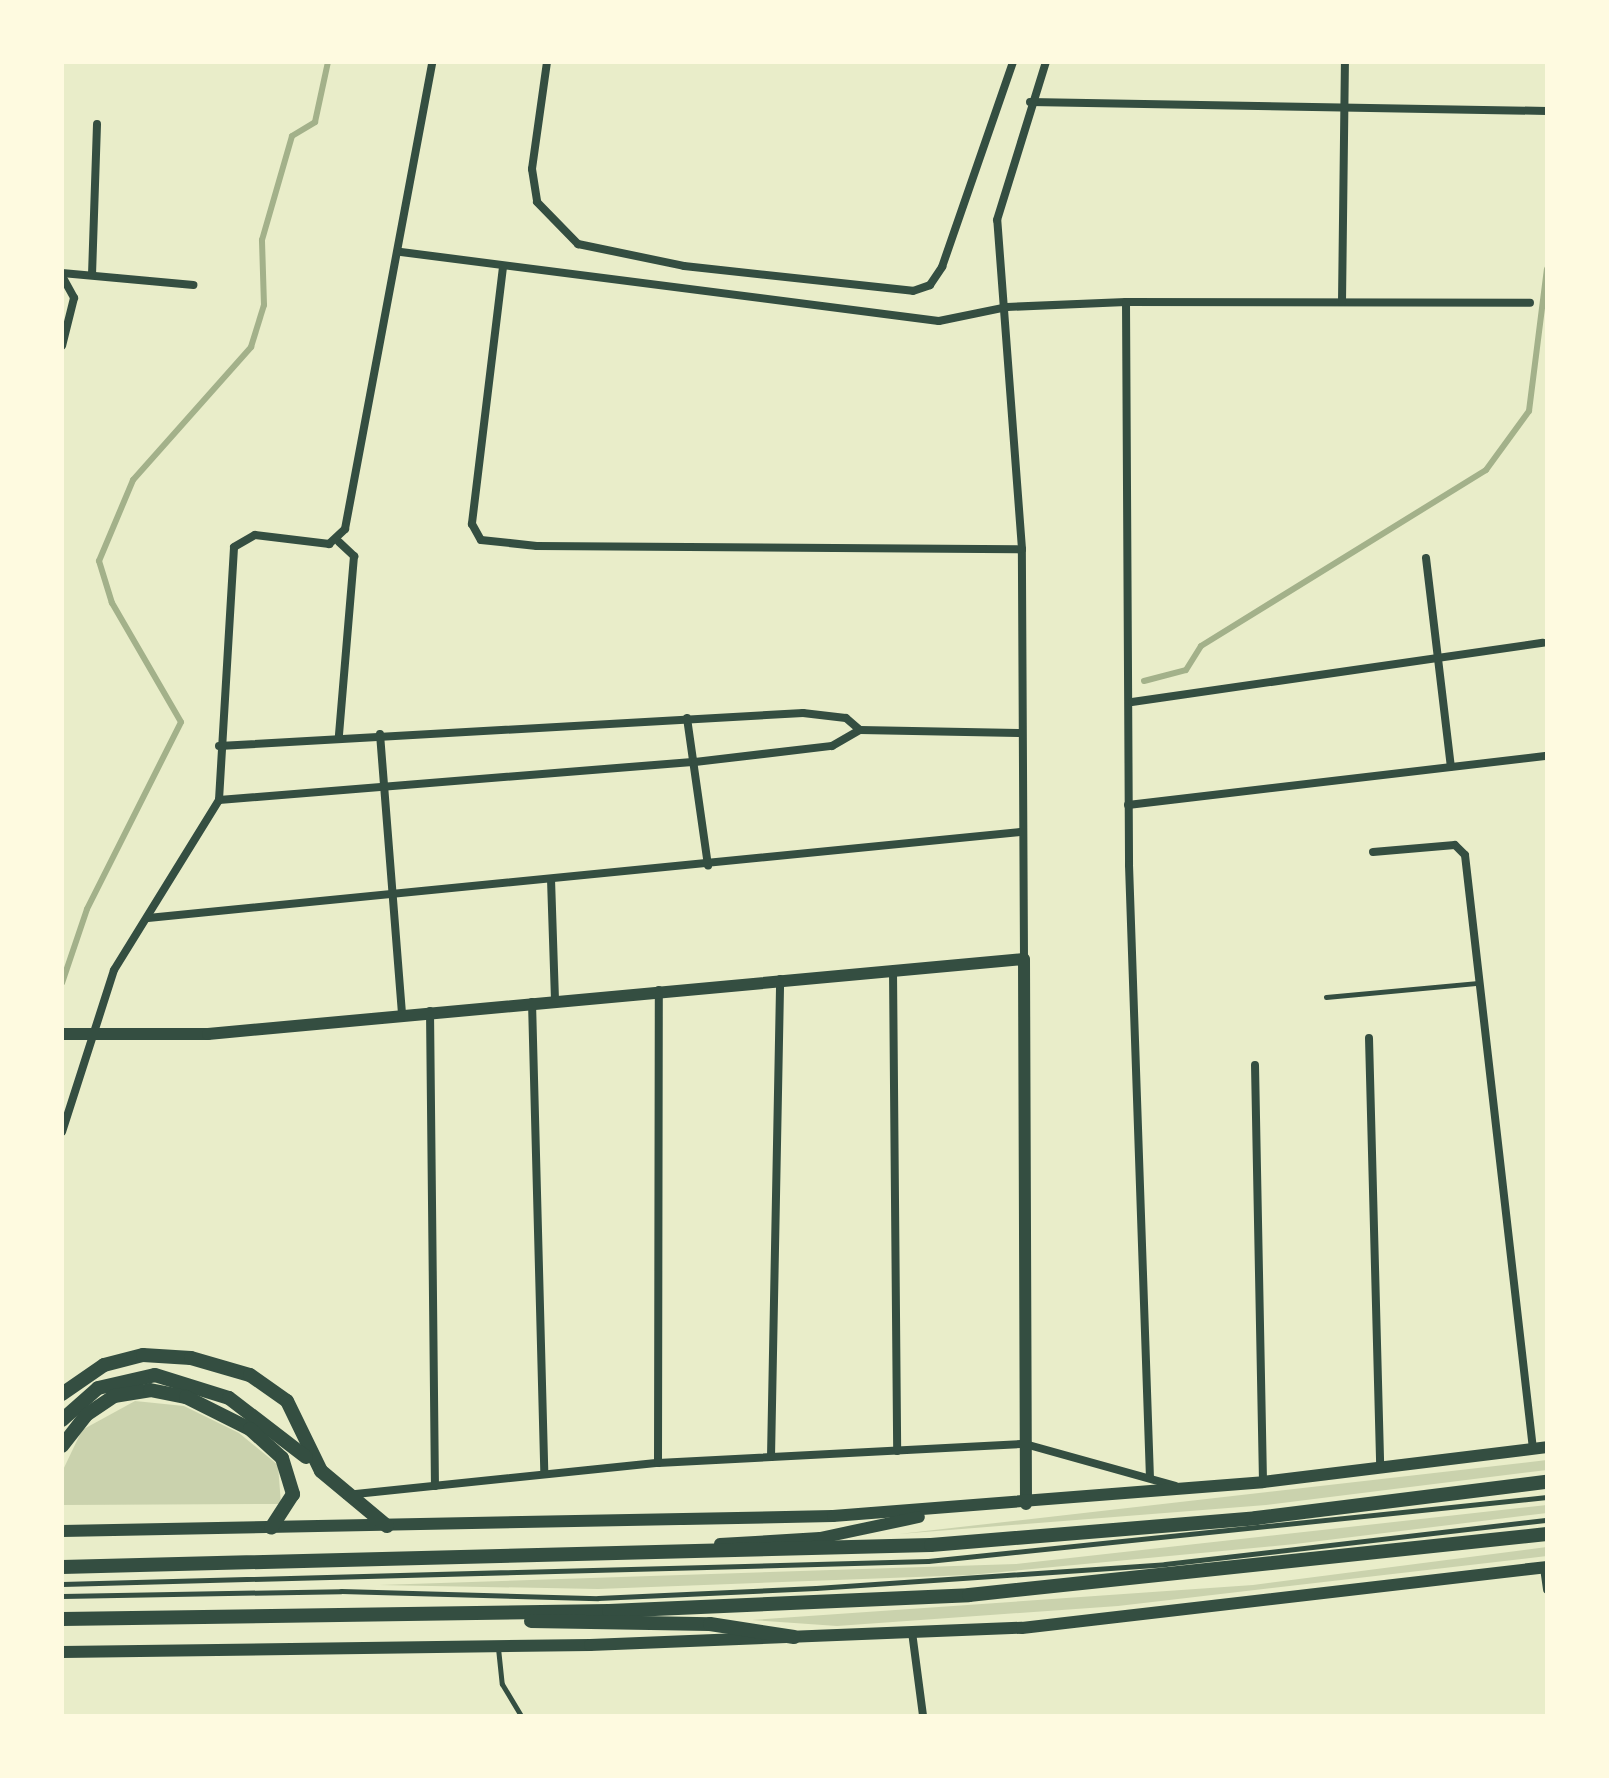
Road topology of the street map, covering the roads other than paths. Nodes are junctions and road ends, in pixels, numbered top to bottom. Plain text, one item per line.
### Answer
1 (432, 62) edge
2 (547, 62) edge
3 (1013, 62) edge
4 (1046, 62) edge
5 (1345, 62) edge
6 (1030, 102) junction
7 (1547, 111) edge
8 (1344, 112) junction
9 (97, 124) dead end
10 (401, 252) junction
11 (503, 267) junction
12 (62, 274) edge
13 (92, 275) junction
14 (193, 285) dead end
15 (1126, 302) junction
16 (1342, 302) junction
17 (1530, 303) dead end
18 (1007, 307) junction
19 (62, 346) edge
20 (339, 542) junction
21 (1022, 549) junction
22 (1426, 558) dead end
23 (1543, 643) dead end
24 (1438, 656) junction
25 (1132, 702) junction
26 (687, 718) junction
27 (860, 730) junction
28 (1021, 733) junction
29 (380, 734) junction
30 (339, 736) junction
31 (219, 746) junction
32 (1547, 756) edge
33 (695, 762) junction
34 (1451, 767) junction
35 (386, 786) junction
36 (219, 800) junction
37 (1128, 805) junction
38 (1020, 832) junction
39 (1373, 852) dead end
40 (708, 866) junction
41 (551, 879) junction
42 (397, 892) junction
43 (148, 918) junction
44 (1024, 959) junction
45 (893, 971) junction
46 (780, 979) junction
47 (1478, 983) junction
48 (659, 990) junction
49 (1326, 997) dead end
50 (555, 1000) junction
51 (532, 1002) junction
52 (430, 1011) junction
53 (402, 1013) junction
54 (62, 1034) edge
55 (84, 1036) junction
56 (1369, 1038) dead end
57 (1255, 1065) dead end
58 (62, 1132) edge
59 (62, 1394) edge
60 (289, 1404) junction
61 (62, 1420) edge
62 (280, 1432) junction
63 (256, 1434) junction
64 (1025, 1444) junction
65 (62, 1446) edge
66 (1547, 1447) edge
67 (1533, 1449) junction
68 (897, 1451) junction
69 (771, 1457) junction
70 (658, 1463) junction
71 (1380, 1468) junction
72 (321, 1471) junction
73 (544, 1472) junction
74 (1150, 1478) junction
75 (1263, 1482) junction
76 (1547, 1482) edge
77 (435, 1486) junction
78 (1182, 1489) junction
79 (345, 1496) junction
80 (1547, 1497) edge
81 (1026, 1504) junction
82 (961, 1508) junction
83 (1547, 1520) edge
84 (387, 1526) junction
85 (271, 1528) junction
86 (62, 1531) edge
87 (1547, 1534) edge
88 (557, 1558) junction
89 (62, 1567) edge
90 (1546, 1568) edge
91 (62, 1584) edge
92 (1547, 1590) edge
93 (62, 1596) edge
94 (451, 1615) junction
95 (62, 1619) edge
96 (912, 1632) junction
97 (794, 1637) junction
98 (498, 1647) junction
99 (62, 1652) edge
100 (521, 1716) edge
101 (923, 1716) edge

1 - 10 street
2 - 3 street
4 - 6 street
5 - 8 street
6 - 8 street
6 - 18 street
7 - 8 street
8 - 16 street
9 - 13 street
10 - 11 street
10 - 20 street
11 - 18 street
11 - 21 street
12 - 13 street
12 - 19 street
13 - 14 street
15 - 16 street
15 - 18 street
15 - 25 street
16 - 17 street
18 - 21 street
20 - 30 street
20 - 31 street
21 - 28 street
22 - 24 street
23 - 24 street
24 - 25 street
24 - 34 street
25 - 37 street
26 - 27 street
26 - 29 street
26 - 33 street
27 - 28 street
27 - 33 street
28 - 38 street
29 - 30 street
29 - 35 street
30 - 31 street
31 - 36 street
32 - 34 street
33 - 35 street
33 - 40 street
34 - 37 street
35 - 36 street
35 - 42 street
36 - 43 street
37 - 74 street
38 - 40 street
38 - 44 street
39 - 47 street
40 - 41 street
41 - 42 street
41 - 50 street
42 - 43 street
42 - 53 street
43 - 55 street
44 - 45 street
44 - 64 street
45 - 46 street
45 - 68 street
46 - 48 street
46 - 69 street
47 - 49 lane
47 - 67 street
48 - 50 street
48 - 70 street
50 - 51 street
51 - 52 street
51 - 73 street
52 - 53 street
52 - 77 street
53 - 55 street
54 - 55 street
55 - 58 street
56 - 71 street
57 - 75 street
59 - 60 main road
60 - 62 main road
60 - 72 main road
61 - 62 main road
62 - 63 main road
62 - 72 main road
63 - 65 main road
63 - 85 main road
64 - 68 street
64 - 74 street
64 - 81 street
66 - 67 street
67 - 71 street
68 - 69 street
69 - 70 street
70 - 73 street
71 - 75 street
72 - 79 main road
73 - 77 street
74 - 78 street
75 - 78 street
76 - 88 main road
77 - 79 street
78 - 81 street
79 - 84 main road
80 - 91 lane
81 - 82 street
82 - 84 street
82 - 88 street
83 - 93 lane
84 - 85 street
85 - 86 street
87 - 94 main road
88 - 89 main road
90 - 92 street
90 - 96 street
94 - 95 main road
94 - 97 main road
96 - 97 street
96 - 101 street
97 - 98 street
98 - 99 street
98 - 100 lane

